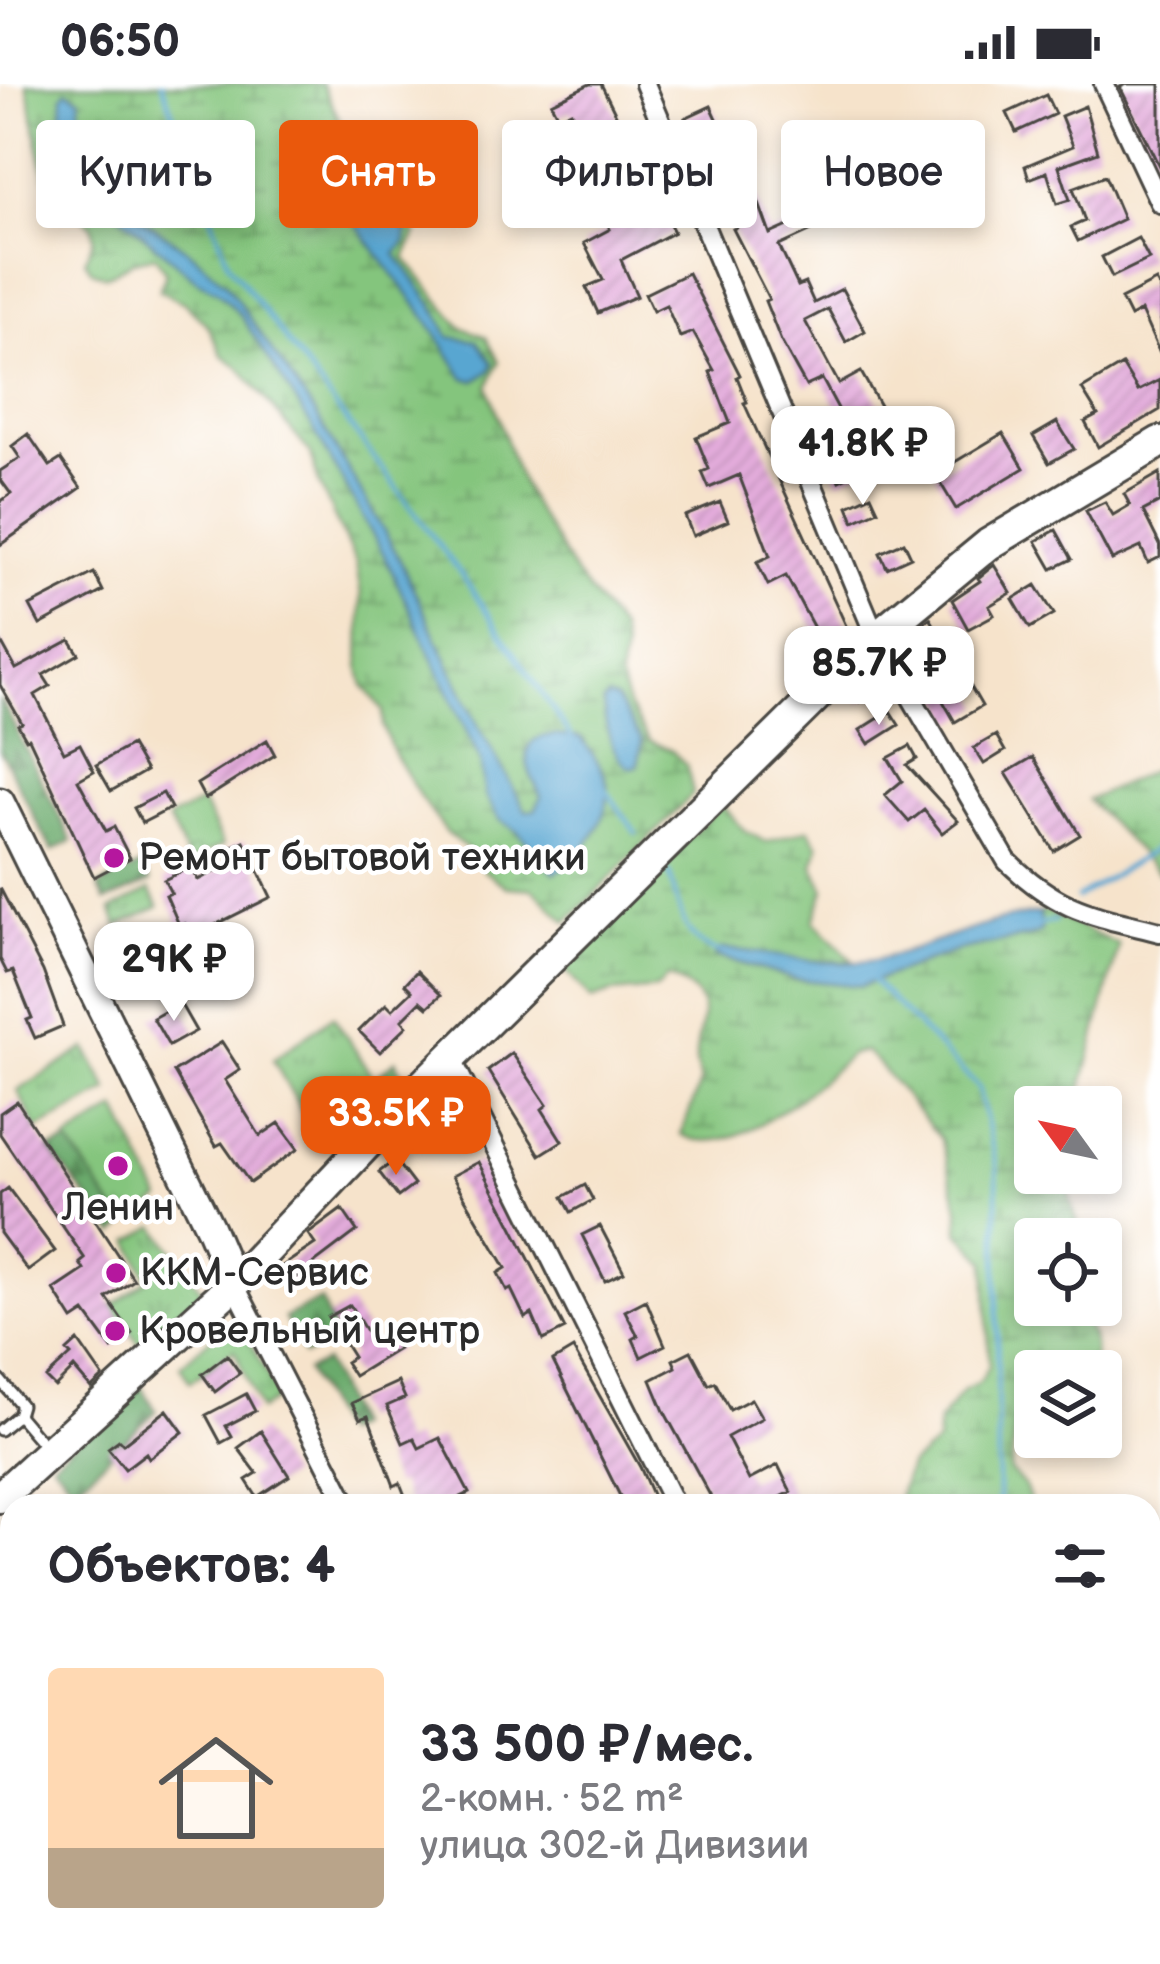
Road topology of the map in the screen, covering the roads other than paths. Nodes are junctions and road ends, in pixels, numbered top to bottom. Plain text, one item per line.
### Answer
1 (645, 84) edge
2 (1104, 84) edge
3 (1160, 203) edge
4 (1160, 442) edge
5 (876, 637) junction
6 (0, 802) edge
7 (1160, 932) edge
8 (451, 1058) junction
9 (234, 1284) junction
10 (0, 1380) edge
11 (18, 1415) junction
12 (0, 1430) edge
13 (50, 1453) junction
14 (3, 1494) edge
15 (342, 1494) edge
16 (669, 1494) edge

1 - 5 street
2 - 3 street
4 - 5 main road
5 - 7 street
5 - 8 main road
6 - 9 street
8 - 9 main road
8 - 16 street
9 - 13 main road
9 - 15 street
10 - 11 lane
11 - 12 lane
11 - 13 lane
13 - 14 main road

